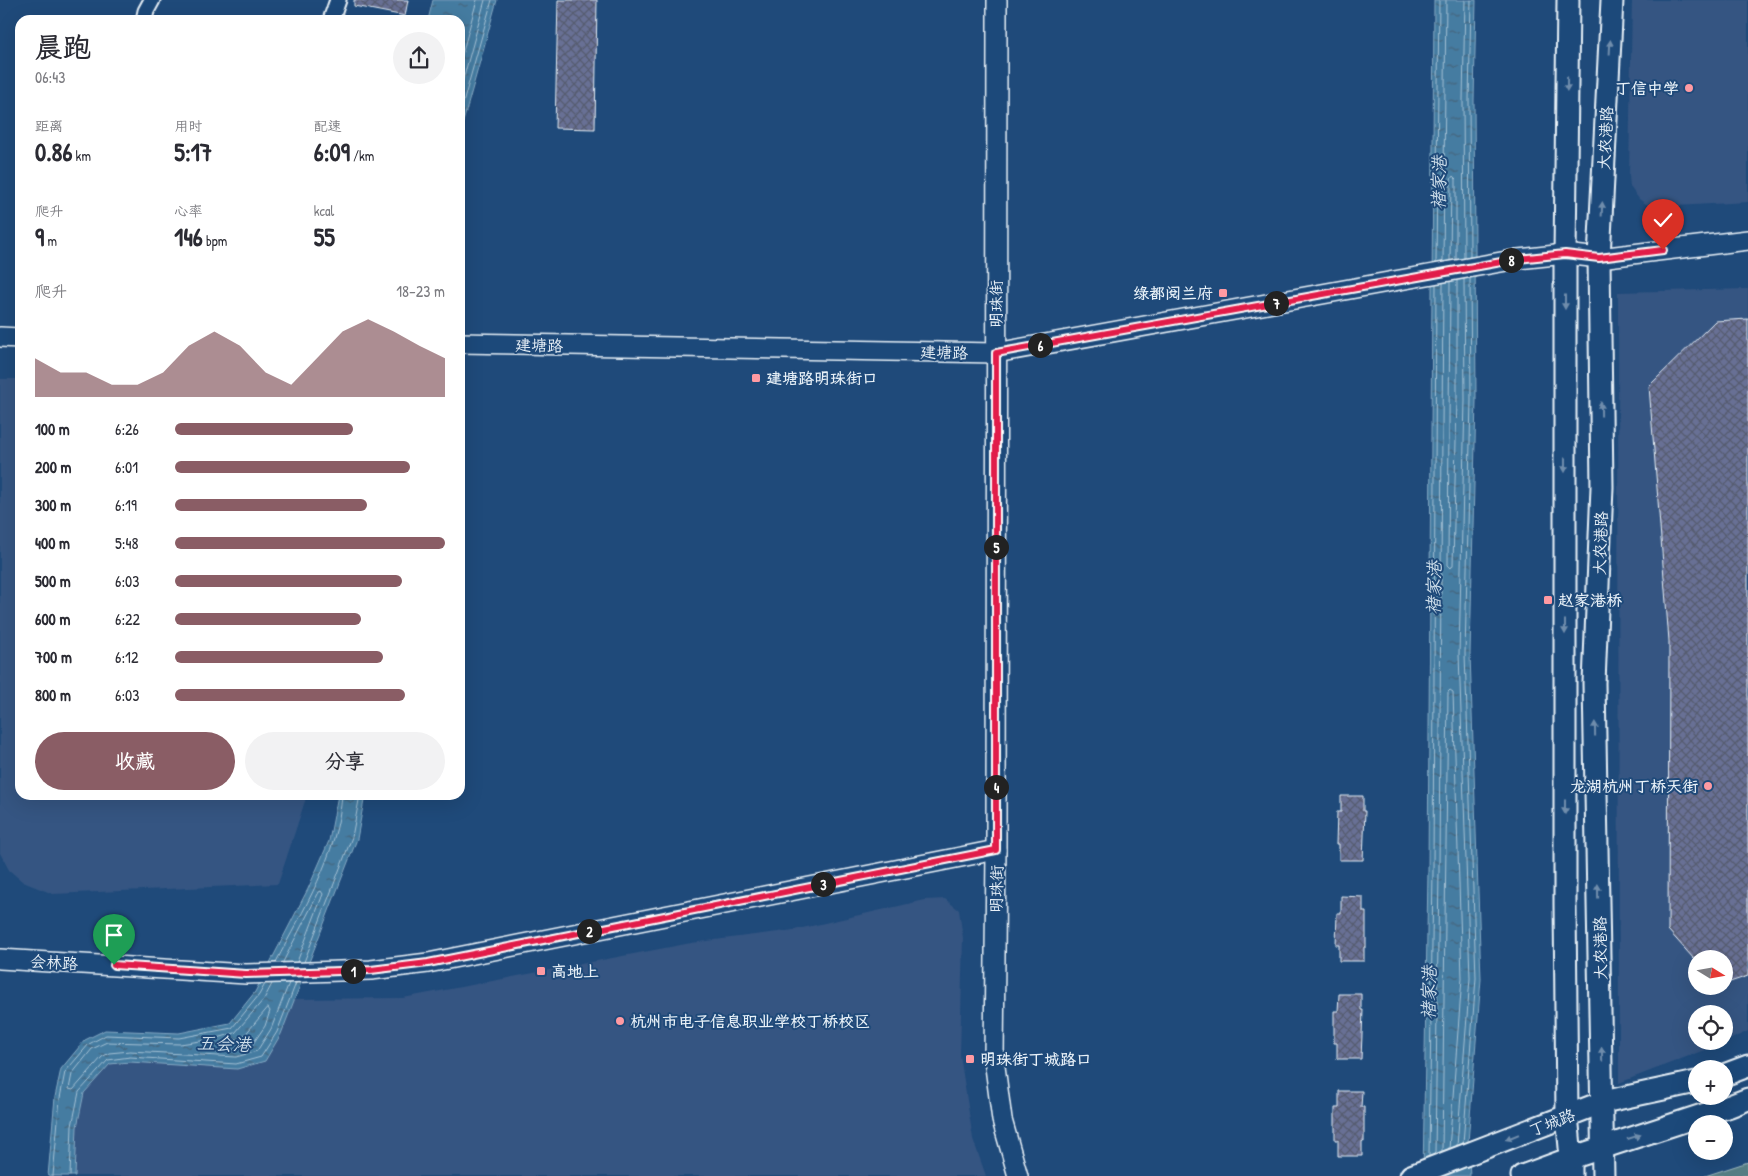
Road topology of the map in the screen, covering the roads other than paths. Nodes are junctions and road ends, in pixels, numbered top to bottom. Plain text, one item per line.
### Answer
1 (152, 0) edge
2 (338, 0) edge
3 (997, 0) edge
4 (1568, 0) edge
5 (1612, 0) edge
6 (145, 15) edge
7 (333, 15) edge
8 (1748, 240) edge
9 (1565, 254) junction
10 (1599, 258) junction
11 (0, 338) edge
12 (15, 338) edge
13 (465, 343) edge
14 (996, 353) junction
15 (996, 850) junction
16 (0, 959) edge
17 (1748, 1066) edge
18 (1733, 1072) edge
19 (1688, 1084) edge
20 (1748, 1098) edge
21 (1603, 1102) junction
22 (1567, 1115) junction
23 (1602, 1148) junction
24 (1571, 1167) edge
25 (1018, 1176) edge
26 (1412, 1176) edge
27 (1522, 1176) edge
28 (1558, 1176) edge
29 (1603, 1176) edge

1 - 6 street
2 - 7 street
3 - 14 street, 明珠街
4 -> 9 main road, 大农港路
10 -> 5 main road, 大农港路
8 - 10 street, 建塘路
9 - 10 street, 建塘路
9 - 14 street, 建塘路, bridge
9 -> 22 main road, 大农港路
21 -> 10 main road, 大农港路
11 - 12 street
13 - 14 street, 建塘路
14 - 15 street, 明珠街
15 - 16 street, 会林路
15 - 25 street, 明珠街
17 - 18 main road
19 - 21 main road, 丁城路
23 -> 20 main road
21 - 22 main road, 丁城路
21 - 23 main road, 大农港路
22 - 24 main road, 大农港路
22 -> 26 main road, 丁城路
23 - 24 main road
23 - 29 main road, 大农港路
24 - 27 main road
24 - 28 street

